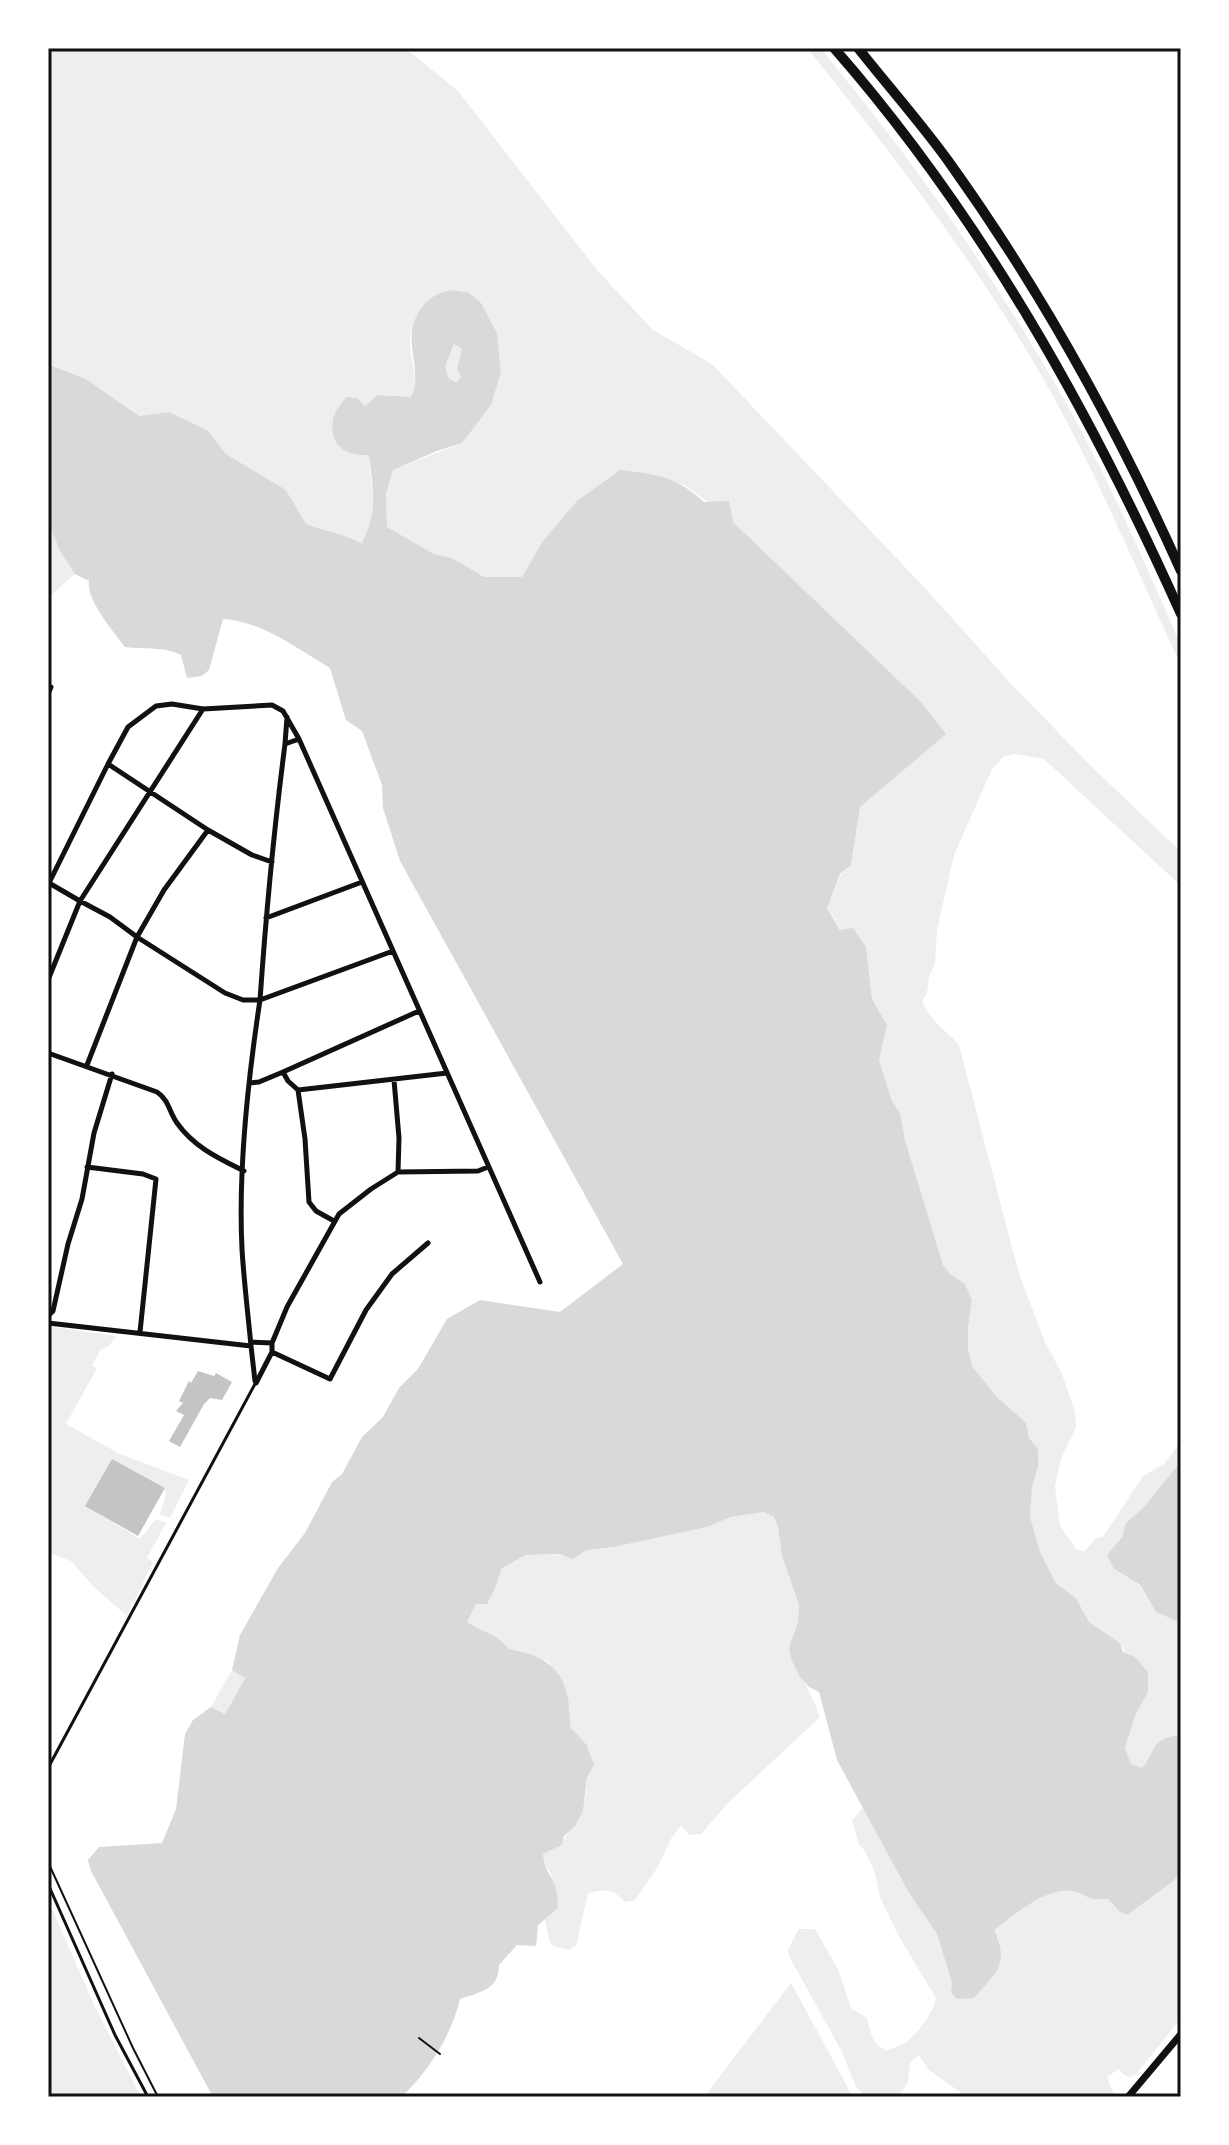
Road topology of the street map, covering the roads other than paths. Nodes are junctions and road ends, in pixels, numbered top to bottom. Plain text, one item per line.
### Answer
1 (834, 48) edge
2 (858, 48) edge
3 (1181, 571) edge
4 (1181, 614) edge
5 (203, 709) junction
6 (287, 716) junction
7 (299, 739) junction
8 (285, 744) junction
9 (108, 764) junction
10 (151, 791) junction
11 (208, 830) junction
12 (272, 862) junction
13 (362, 882) junction
14 (49, 884) edge
15 (80, 901) junction
16 (266, 918) junction
17 (137, 937) junction
18 (393, 951) junction
19 (48, 980) edge
20 (260, 1000) junction
21 (419, 1011) junction
22 (48, 1053) edge
23 (87, 1065) junction
24 (283, 1072) junction
25 (447, 1073) junction
26 (112, 1074) junction
27 (394, 1080) junction
28 (250, 1083) junction
29 (298, 1090) junction
30 (87, 1167) junction
31 (488, 1167) junction
32 (244, 1171) junction
33 (398, 1172) junction
34 (334, 1221) junction
35 (428, 1243) dead end
36 (540, 1282) dead end
37 (50, 1314) edge
38 (48, 1323) edge
39 (60, 1324) junction
40 (140, 1332) junction
41 (272, 1343) junction
42 (251, 1344) junction
43 (272, 1352) junction
44 (256, 1383) junction
45 (48, 1768) edge
46 (48, 1884) edge
47 (1181, 2034) edge
48 (148, 2097) edge
49 (1128, 2097) edge

1 - 4 highway
2 - 3 highway
5 - 6 street
5 - 9 street
5 - 10 street
6 - 7 street
6 - 8 street
7 - 8 street
7 - 13 street
8 - 12 street
9 - 10 street
9 - 14 street
10 - 11 street
10 - 15 street
11 - 12 street
11 - 17 street
12 - 16 street
13 - 16 street
13 - 18 street
14 - 15 street
15 - 17 street
15 - 19 street
16 - 20 street
17 - 20 street
17 - 23 street
18 - 20 street
18 - 21 street
20 - 28 street
21 - 24 street
21 - 25 street
22 - 23 street
23 - 26 street
24 - 28 street
24 - 29 street
25 - 27 street
25 - 31 street
26 - 30 street
26 - 32 street
27 - 29 street
27 - 33 street
28 - 32 street
29 - 34 street
30 - 37 street
30 - 40 street
31 - 33 street
31 - 36 street
32 - 42 street
33 - 34 street
34 - 41 street
35 - 43 street
37 - 39 street
38 - 39 street
39 - 40 street
40 - 42 street
41 - 42 street
41 - 43 street
42 - 44 street
43 - 44 street
44 - 45 lane
46 - 48 lane
47 - 49 main road

